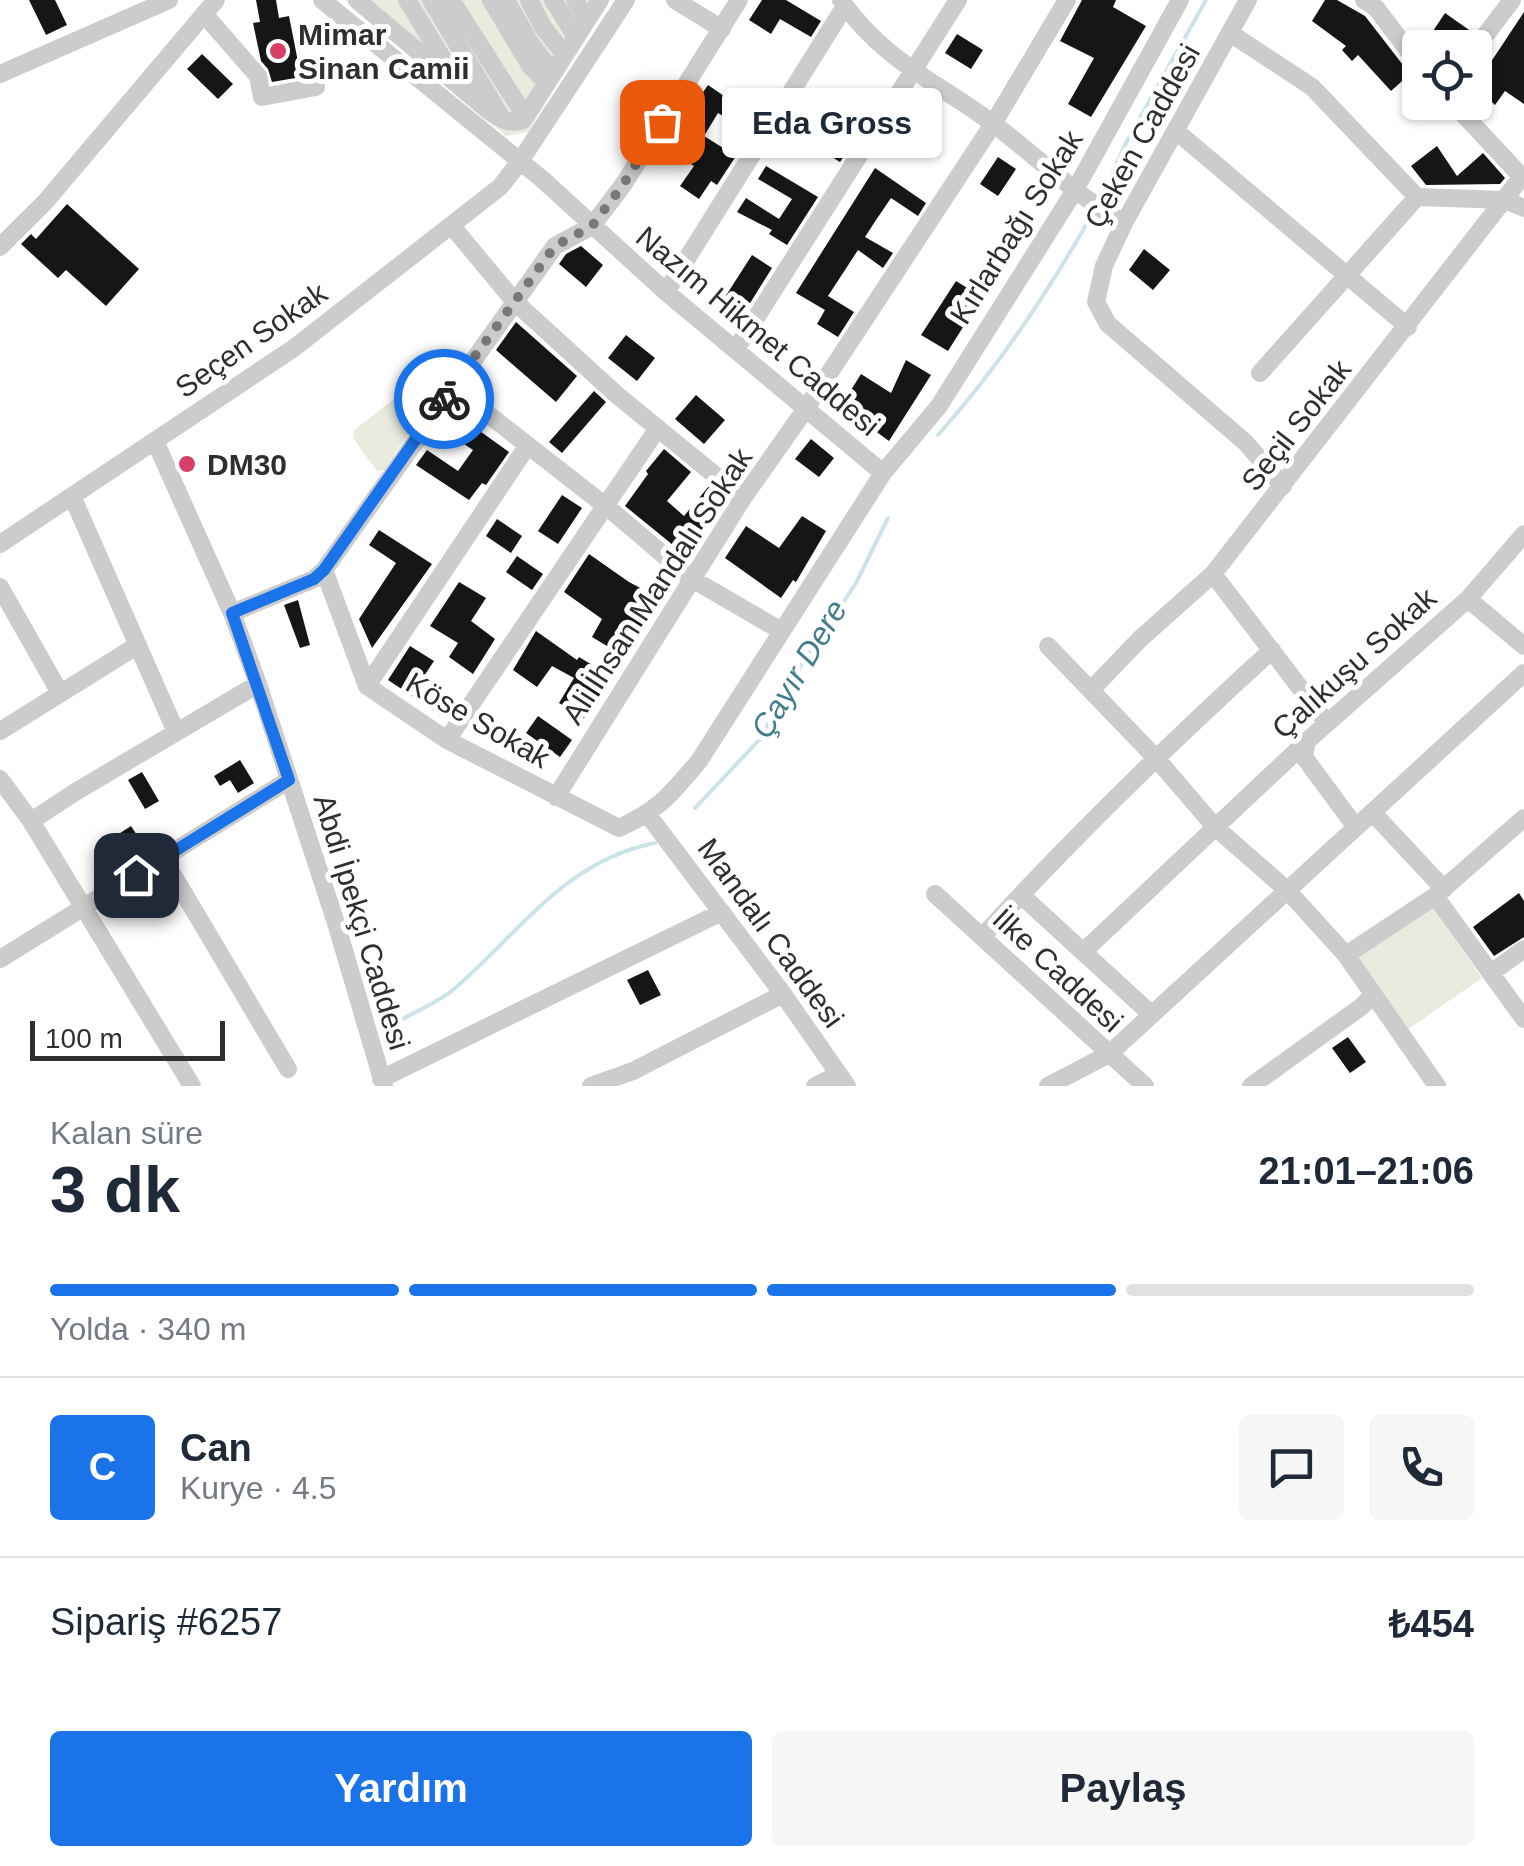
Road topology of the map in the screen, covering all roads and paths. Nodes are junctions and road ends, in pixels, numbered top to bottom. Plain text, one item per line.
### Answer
1 (169, 0) edge
2 (322, 0) edge
3 (357, 0) edge
4 (408, 0) edge
5 (431, 0) edge
6 (451, 0) edge
7 (491, 0) edge
8 (506, 0) edge
9 (529, 0) edge
10 (552, 0) edge
11 (575, 0) edge
12 (600, 0) edge
13 (626, 0) edge
14 (675, 0) edge
15 (740, 0) edge
16 (958, 0) edge
17 (1067, 0) edge
18 (1180, 0) edge
19 (1248, 0) edge
20 (1512, 0) edge
21 (843, 3) edge
22 (1374, 3) edge
23 (210, 7) edge
24 (587, 20) junction
25 (722, 29) junction
26 (1489, 30) edge
27 (1230, 33) junction
28 (576, 37) junction
29 (1402, 41) edge
30 (565, 55) junction
31 (913, 73) junction
32 (0, 74) edge
33 (550, 78) junction
34 (316, 87) dead end
35 (461, 88) junction
36 (526, 116) junction
37 (504, 120) junction
38 (1469, 120) edge
39 (993, 124) junction
40 (1176, 130) junction
41 (519, 163) junction
42 (1523, 176) edge
43 (1075, 190) junction
44 (1417, 197) junction
45 (1505, 200) junction
46 (1524, 208) edge
47 (1124, 224) junction
48 (451, 225) junction
49 (592, 226) junction
50 (0, 246) edge
51 (1347, 274) junction
52 (666, 292) junction
53 (514, 302) junction
54 (1408, 326) junction
55 (736, 349) junction
56 (1260, 373) dead end
57 (453, 387) junction
58 (808, 407) junction
59 (658, 428) junction
60 (155, 440) junction
61 (528, 446) junction
62 (883, 473) junction
63 (1283, 486) junction
64 (72, 496) junction
65 (743, 498) junction
66 (607, 507) junction
67 (1524, 534) edge
68 (0, 544) edge
69 (324, 570) junction
70 (1214, 574) junction
71 (692, 579) junction
72 (0, 587) edge
73 (1468, 599) junction
74 (232, 613) junction
75 (780, 630) junction
76 (138, 645) junction
77 (1048, 646) dead end
78 (1524, 646) edge
79 (1272, 650) junction
80 (1524, 673) edge
81 (258, 684) junction
82 (367, 686) junction
83 (1091, 690) junction
84 (60, 693) junction
85 (1327, 723) junction
86 (0, 731) edge
87 (176, 732) junction
88 (447, 740) junction
89 (1306, 741) junction
90 (1155, 757) junction
91 (0, 779) edge
92 (289, 780) junction
93 (556, 797) junction
94 (1372, 812) junction
95 (648, 815) junction
96 (1524, 818) edge
97 (31, 821) junction
98 (1356, 826) junction
99 (1215, 827) junction
100 (163, 858) junction
101 (1286, 890) junction
102 (1440, 892) junction
103 (935, 894) dead end
104 (1020, 895) junction
105 (82, 908) junction
106 (722, 912) junction
107 (982, 937) junction
108 (1524, 949) edge
109 (1083, 952) junction
110 (1346, 955) junction
111 (0, 959) edge
112 (1492, 973) junction
113 (784, 994) junction
114 (1374, 994) junction
115 (1152, 1015) junction
116 (1524, 1019) edge
117 (1109, 1054) junction
118 (288, 1069) dead end
119 (843, 1080) edge
120 (377, 1081) edge
121 (1432, 1084) edge
122 (192, 1086) edge
123 (591, 1086) edge
124 (815, 1086) edge
125 (1048, 1086) edge
126 (1145, 1086) edge
127 (1251, 1086) edge

1 - 32 street
2 - 41 street, Nazım Hikmet Caddesi
3 - 35 street
4 - 35 street
5 - 37 street
6 - 36 street
7 - 33 street
8 - 33 street
9 - 30 street
10 - 28 street
11 - 24 street
12 - 24 street
13 - 41 street, Seçen Sokak
14 - 25 street
15 - 25 street
16 - 31 street
17 - 39 street, Ali İhsan Mandalı Sokak
18 - 43 street, Kırlarbağı Sokak
19 - 27 street, Çeken Caddesi
20 - 26 street
21 - 31 street
21 - 52 street
22 - 29 street
23 - 34 street
23 - 50 street
24 - 28 street
25 - 49 street
27 - 40 street, Çeken Caddesi
27 - 44 street
28 - 30 street
30 - 33 street
31 - 39 street
31 - 55 street
33 - 36 street
35 - 37 street
36 - 37 street
38 - 42 street
39 - 43 street
39 - 58 street, Ali İhsan Mandalı Sokak
40 - 47 street, Çeken Caddesi
40 - 51 street
41 - 48 street, Seçen Sokak
41 - 49 street, Nazım Hikmet Caddesi
42 - 45 street, Seçil Sokak
43 - 47 street
43 - 62 street, Kırlarbağı Sokak
44 - 45 street
44 - 51 street
45 - 46 street
45 - 54 street, Seçil Sokak
47 - 63 street, Çeken Caddesi
48 - 53 street
48 - 60 street, Seçen Sokak
49 - 52 street, Nazım Hikmet Caddesi
49 - 53 street
51 - 54 street
51 - 56 street
52 - 55 street, Nazım Hikmet Caddesi
53 - 57 street
53 - 59 street
54 - 63 street, Seçil Sokak
55 - 58 street, Nazım Hikmet Caddesi
57 - 61 street
57 - 69 street
58 - 62 street, Nazım Hikmet Caddesi
58 - 65 street, Ali İhsan Mandalı Sokak
59 - 65 street
59 - 66 street
60 - 64 street, Seçen Sokak
60 - 74 street, Abdi İpekçi Caddesi
61 - 66 street
61 - 82 street
62 - 75 street, Kırlarbağı Sokak
63 - 70 street, Seçil Sokak
64 - 68 street, Seçen Sokak
64 - 76 street
65 - 71 street, Ali İhsan Mandalı Sokak
66 - 71 street
66 - 88 street
67 - 73 street, Çalıkuşu Sokak
69 - 74 street
69 - 82 street, Köse Sokak
70 - 79 street
70 - 83 street, Seçil Sokak
71 - 75 street
71 - 93 street, Ali İhsan Mandalı Sokak
72 - 84 street
73 - 78 street
73 - 85 street, Çalıkuşu Sokak
74 - 81 street, Abdi İpekçi Caddesi
75 - 95 street, Kırlarbağı Sokak
76 - 84 street
76 - 87 street
77 - 83 street
79 - 85 street
79 - 90 street
80 - 94 street
81 - 87 street
81 - 92 street, Abdi İpekçi Caddesi
82 - 88 street, Köse Sokak
83 - 90 street
84 - 86 street
85 - 89 street, Çalıkuşu Sokak
87 - 97 street
88 - 93 street, Köse Sokak
89 - 98 street
89 - 99 street, Çalıkuşu Sokak
90 - 99 street
90 - 104 street
91 - 97 street
92 - 100 street
92 - 120 street, Abdi İpekçi Caddesi
93 - 95 street, Köse Sokak
94 - 98 street
94 - 102 street
95 - 106 street, Mandalı Caddesi
96 - 102 street
97 - 105 street
98 - 101 street
99 - 101 street
99 - 109 street, Çalıkuşu Sokak
100 - 105 street
100 - 118 street
101 - 110 street
101 - 115 street
102 - 110 street
102 - 112 street
103 - 107 street, İlke Caddesi
104 - 107 street
104 - 109 street
105 - 111 street
105 - 122 street
106 - 113 street, Mandalı Caddesi
106 - 120 street
107 - 117 street, İlke Caddesi
108 - 112 street
109 - 115 street
110 - 114 street
112 - 116 street
113 - 119 street, Mandalı Caddesi
113 - 123 street
114 - 121 street
114 - 127 street
115 - 117 street
117 - 125 street
117 - 126 street, İlke Caddesi
119 - 124 street

